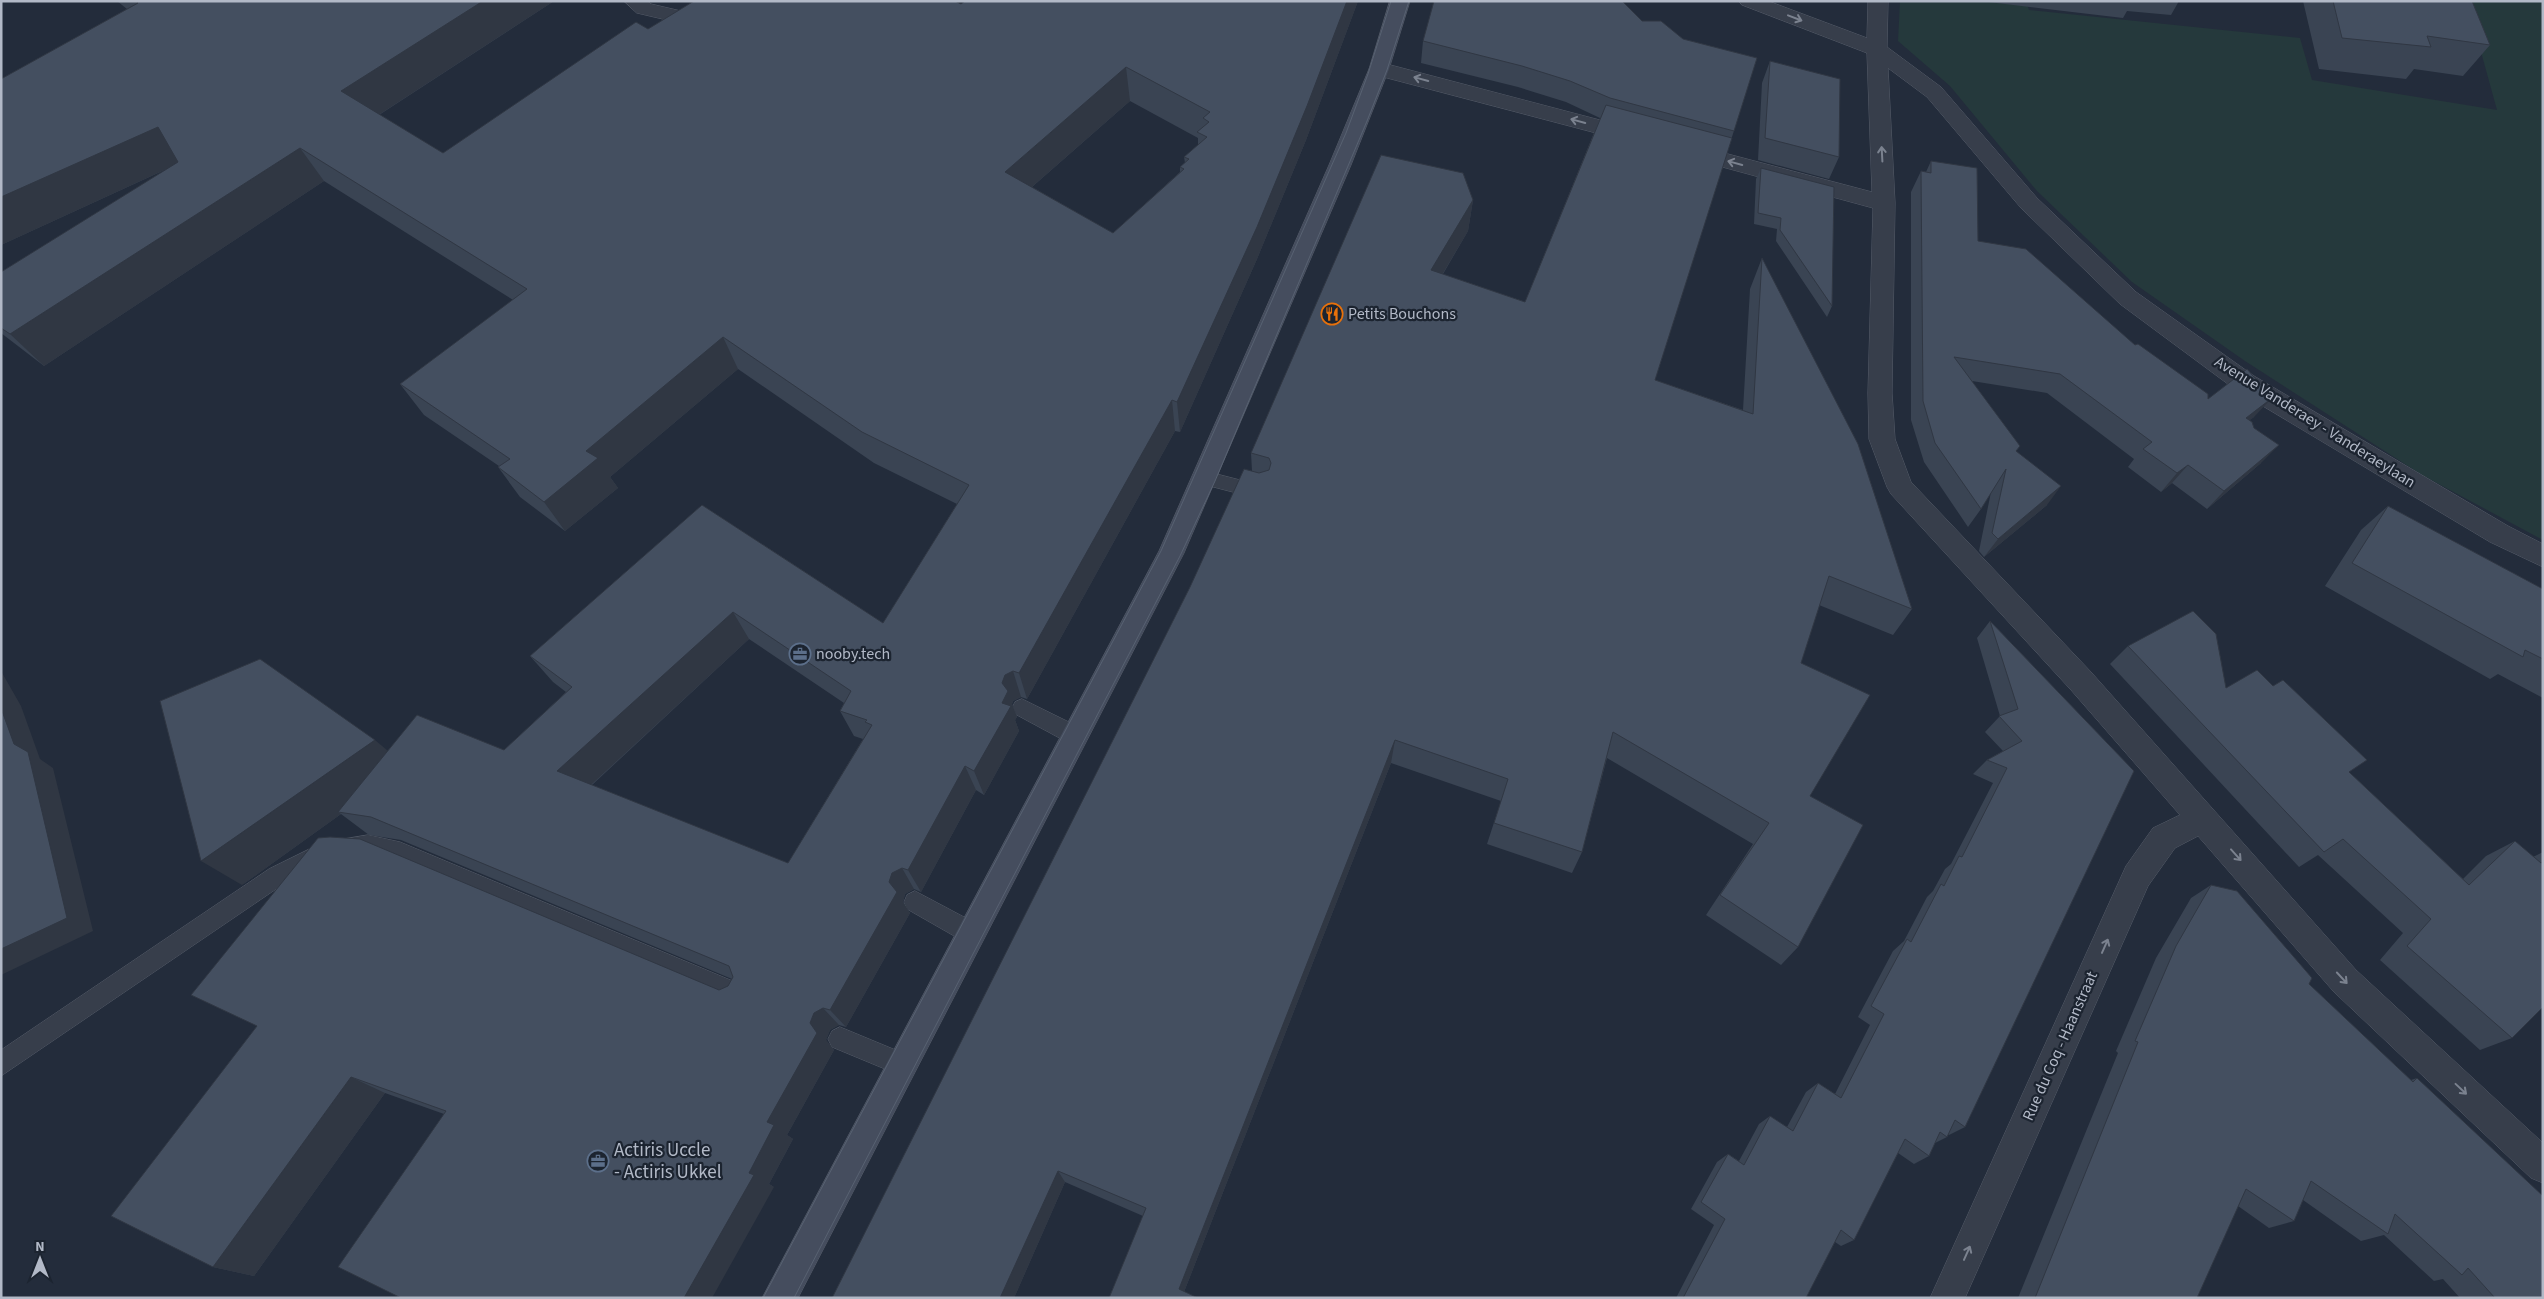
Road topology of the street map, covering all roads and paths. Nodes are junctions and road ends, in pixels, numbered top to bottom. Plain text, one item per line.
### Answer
1 (634, 1) edge
2 (714, 1) edge
3 (1400, 1) edge
4 (1749, 1) edge
5 (1878, 1) edge
6 (1877, 49) junction
7 (1379, 70) junction
8 (1884, 202) junction
9 (1205, 478) junction
10 (1260, 492) edge
11 (2543, 556) edge
12 (1022, 708) edge
13 (1074, 735) junction
14 (2203, 819) junction
15 (915, 902) dead end
16 (972, 933) junction
17 (739, 995) edge
18 (840, 1039) dead end
19 (1, 1064) edge
20 (902, 1064) junction
21 (2543, 1166) edge
22 (779, 1298) edge
23 (1947, 1298) edge

1 - 2 street
3 - 7 main road
4 -> 6 street, Avenue Vanderaey - Vanderaeylaan
5 - 6 street
8 -> 6 street
6 - 11 street, Avenue Vanderaey - Vanderaeylaan
8 -> 7 street
7 - 9 main road
8 - 14 street
9 - 10 lane
9 - 13 main road
12 - 13 lane
13 - 16 main road
14 -> 21 street
23 -> 14 street, Rue du Coq - Haanstraat
15 - 16 lane
16 - 20 main road
17 - 19 lane
18 - 20 lane
20 - 22 main road

